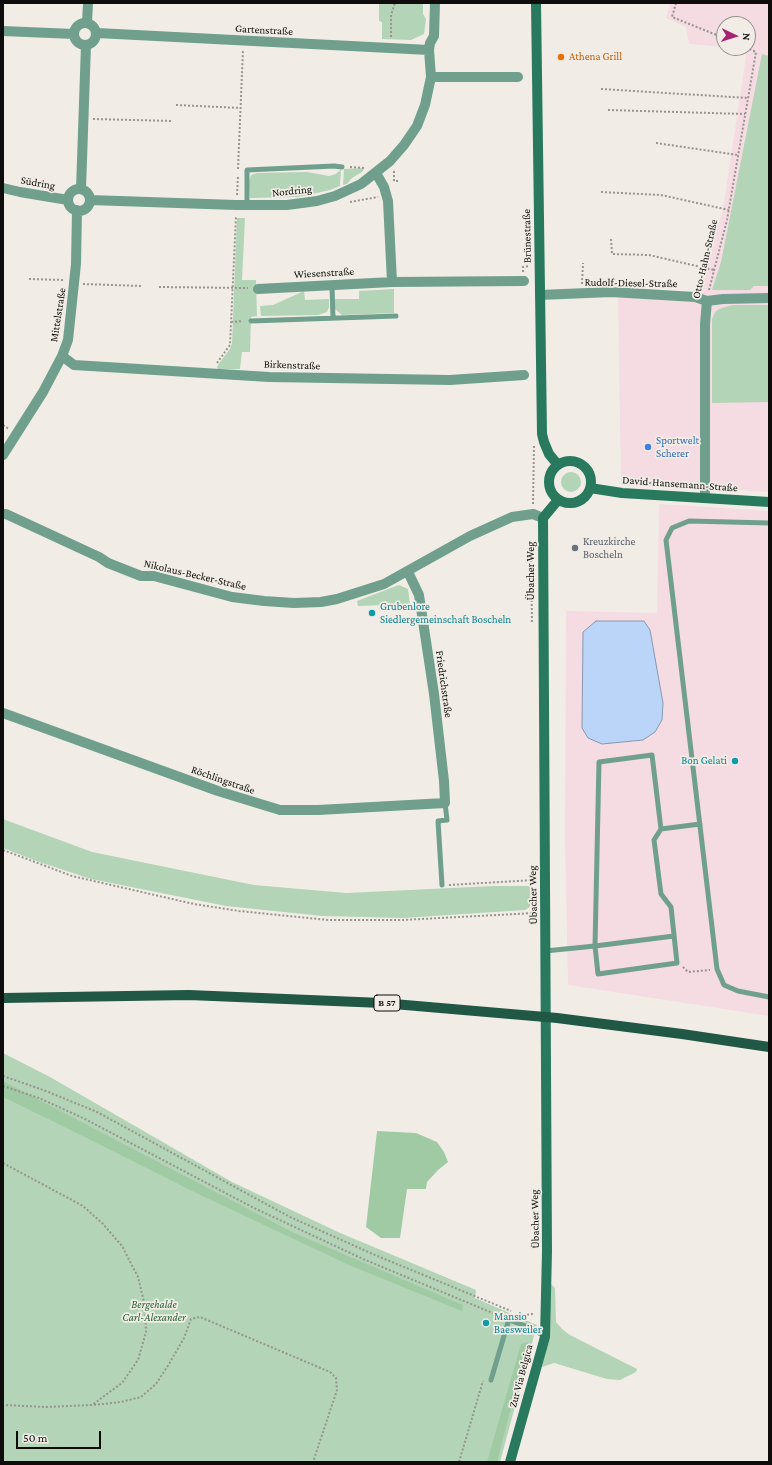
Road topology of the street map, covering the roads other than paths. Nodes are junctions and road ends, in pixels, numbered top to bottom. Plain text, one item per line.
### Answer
1 (88, 3) edge
2 (435, 3) edge
3 (536, 3) edge
4 (87, 23) junction
5 (3, 31) edge
6 (97, 33) junction
7 (74, 34) junction
8 (86, 45) junction
9 (430, 50) junction
10 (431, 77) junction
11 (518, 77) dead end
12 (342, 167) dead end
13 (376, 173) junction
14 (3, 188) edge
15 (81, 189) junction
16 (68, 200) junction
17 (90, 200) junction
18 (247, 205) junction
19 (77, 210) junction
20 (524, 281) dead end
21 (392, 282) junction
22 (332, 284) junction
23 (258, 288) road end
24 (540, 295) junction
25 (769, 298) edge
26 (707, 301) junction
27 (396, 316) dead end
28 (333, 318) junction
29 (251, 321) road end
30 (62, 356) junction
31 (524, 376) dead end
32 (3, 455) edge
33 (558, 465) junction
34 (590, 488) junction
35 (705, 498) junction
36 (558, 500) junction
37 (769, 502) edge
38 (3, 514) edge
39 (543, 518) junction
40 (769, 523) edge
41 (408, 572) junction
42 (3, 713) edge
43 (445, 802) junction
44 (700, 824) junction
45 (661, 829) junction
46 (442, 885) road end
47 (674, 936) junction
48 (595, 946) junction
49 (545, 951) junction
50 (769, 997) edge
51 (3, 998) edge
52 (769, 1047) edge
53 (547, 1294) joint
54 (502, 1317) road end
55 (509, 1319) junction
56 (545, 1337) junction
57 (491, 1380) dead end
58 (510, 1462) edge

1 - 4 street
2 - 9 street, Nordring
3 - 24 street, Brünestraße
4 - 6 street
4 - 7 street
5 - 7 street
6 - 8 street
6 - 9 street, Gartenstraße
7 - 8 street
8 - 15 street
9 - 10 street, Nordring
10 - 11 street
10 - 13 street, Nordring
12 - 18 lane
13 - 18 street, Nordring
13 - 21 street
14 - 16 street, Südring
15 - 16 street
15 - 17 street
16 - 19 street
17 - 18 street, Nordring
17 - 19 street
19 - 30 street, Mittelstraße
20 - 21 street, Wiesenstraße
21 - 22 street, Wiesenstraße
22 - 23 street, Wiesenstraße
22 - 28 lane
24 - 26 street, Rudolf-Diesel-Straße
24 - 33 street, Brünestraße
25 - 26 street, Rudolf-Diesel-Straße
26 - 35 street, Otto-Hahn-Straße
27 - 28 lane
28 - 29 lane
30 - 31 street, Birkenstraße
30 - 32 street, Mittelstraße
33 - 34 street
33 - 36 street
34 - 35 street, David-Hansemann-Straße
34 - 36 street
35 - 37 street, David-Hansemann-Straße
36 - 39 street
38 - 41 street, Nikolaus-Becker-Straße
39 - 41 street, Nikolaus-Becker-Straße
39 - 49 street, Übacher Weg
40 - 44 lane
41 - 43 street, Friedrichstraße
42 - 43 street, Röchlingstraße
43 - 46 lane
44 - 45 lane
44 - 50 lane
45 - 47 lane
45 - 48 lane
47 - 48 lane
47 - 48 lane
48 - 49 lane
49 - 53 street, Übacher Weg
51 - 52 main road, B 57
53 - 56 street, Zur Via Belgica
54 - 55 lane
55 - 56 lane
55 - 57 lane
56 - 58 street, Zur Via Belgica

